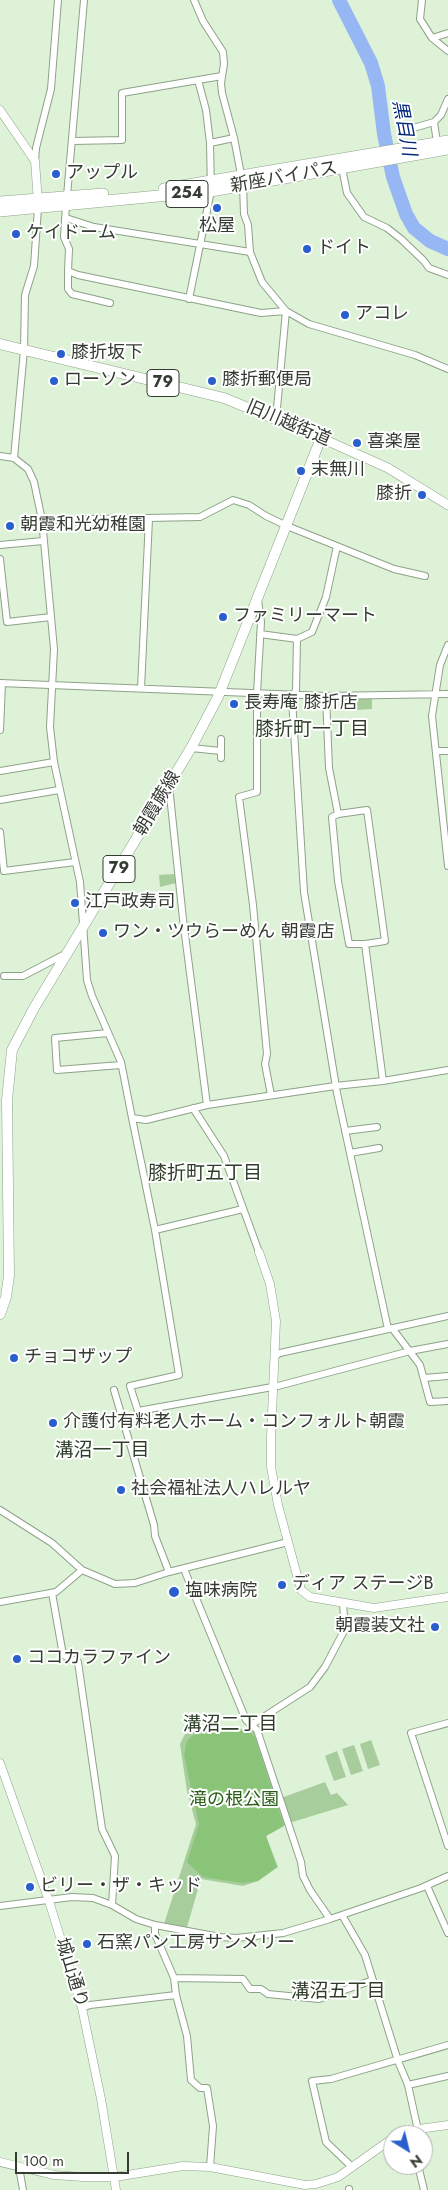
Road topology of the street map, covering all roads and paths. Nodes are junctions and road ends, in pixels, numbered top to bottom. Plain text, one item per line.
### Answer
1 (58, 0) edge
2 (84, 0) edge
3 (194, 0) edge
4 (422, 0) edge
5 (448, 33) edge
6 (432, 38) junction
7 (448, 52) edge
8 (222, 76) junction
9 (198, 80) junction
10 (448, 99) edge
11 (0, 110) edge
12 (434, 122) junction
13 (403, 131) dead end
14 (234, 138) junction
15 (73, 141) junction
16 (443, 142) edge
17 (210, 143) junction
18 (448, 149) edge
19 (406, 152) junction
20 (371, 159) junction
21 (35, 161) junction
22 (342, 168) junction
23 (241, 181) junction
24 (211, 187) junction
25 (67, 200) junction
26 (0, 202) edge
27 (38, 204) junction
28 (0, 211) edge
29 (66, 218) junction
30 (200, 244) junction
31 (250, 252) junction
32 (68, 271) junction
33 (448, 276) edge
34 (189, 299) junction
35 (110, 303) dead end
36 (286, 311) junction
37 (0, 344) edge
38 (24, 350) junction
39 (448, 369) edge
40 (276, 419) junction
41 (321, 438) junction
42 (0, 456) edge
43 (14, 458) junction
44 (448, 505) edge
45 (149, 519) junction
46 (42, 520) junction
47 (287, 526) junction
48 (43, 541) junction
49 (0, 545) edge
50 (337, 546) junction
51 (0, 559) edge
52 (424, 576) dead end
53 (1, 578) edge
54 (258, 599) junction
55 (51, 617) junction
56 (260, 634) junction
57 (297, 639) junction
58 (448, 645) edge
59 (1, 683) edge
60 (53, 685) junction
61 (140, 688) junction
62 (221, 692) junction
63 (257, 693) junction
64 (294, 694) junction
65 (436, 694) junction
66 (448, 694) edge
67 (326, 696) junction
68 (0, 730) edge
69 (221, 739) dead end
70 (191, 748) junction
71 (221, 751) junction
72 (437, 751) junction
73 (448, 751) edge
74 (221, 758) dead end
75 (54, 762) junction
76 (0, 771) edge
77 (169, 785) junction
78 (59, 790) junction
79 (0, 800) edge
80 (338, 814) junction
81 (0, 832) edge
82 (75, 862) junction
83 (448, 866) edge
84 (83, 929) junction
85 (365, 944) junction
86 (69, 952) junction
87 (4, 976) dead end
88 (108, 1033) junction
89 (121, 1065) junction
90 (448, 1070) edge
91 (383, 1081) junction
92 (336, 1086) junction
93 (271, 1095) junction
94 (207, 1104) junction
95 (193, 1108) junction
96 (132, 1118) junction
97 (377, 1128) dead end
98 (345, 1132) junction
99 (379, 1148) dead end
100 (350, 1153) junction
101 (243, 1209) junction
102 (155, 1230) junction
103 (259, 1252) joint
104 (0, 1314) edge
105 (448, 1316) edge
106 (390, 1329) junction
107 (448, 1344) edge
108 (410, 1352) junction
109 (276, 1356) junction
110 (448, 1376) edge
111 (424, 1378) junction
112 (274, 1386) junction
113 (114, 1390) dead end
114 (448, 1401) edge
115 (0, 1510) edge
116 (288, 1542) junction
117 (184, 1568) junction
118 (82, 1570) junction
119 (169, 1572) junction
120 (52, 1593) junction
121 (448, 1597) edge
122 (0, 1602) edge
123 (343, 1604) junction
124 (448, 1723) edge
125 (251, 1725) junction
126 (0, 1763) edge
127 (448, 1846) edge
128 (448, 1876) edge
129 (427, 1886) junction
130 (49, 1901) junction
131 (112, 1905) junction
132 (0, 1906) edge
133 (342, 1915) junction
134 (330, 1919) junction
135 (155, 1925) junction
136 (448, 1933) edge
137 (174, 1978) junction
138 (373, 1980) junction
139 (176, 1995) junction
140 (82, 2008) junction
141 (448, 2045) edge
142 (398, 2061) junction
143 (448, 2076) edge
144 (408, 2085) junction
145 (448, 2124) edge
146 (417, 2125) edge
147 (433, 2128) edge
148 (383, 2145) edge
149 (0, 2162) edge
150 (19, 2167) junction
151 (210, 2167) junction
152 (352, 2167) junction
153 (420, 2175) edge
154 (114, 2177) junction
155 (22, 2190) edge
156 (116, 2190) edge
157 (424, 2190) edge

1 - 21 street
2 - 15 street
3 - 8 street
4 - 6 street
5 - 6 street
6 - 7 street
8 - 9 street
8 - 14 street
9 - 15 street
9 - 17 street
10 - 12 street
11 - 21 street
12 - 13 street
12 - 16 street
14 - 17 street
14 - 23 street
15 - 25 street
16 - 19 highway, 新座バイパス / 254
17 - 24 street
18 - 19 highway, 新座バイパス / 254
19 - 20 highway, 新座バイパス / 254
20 - 22 highway, 新座バイパス / 254
20 - 23 highway, 新座バイパス / 254
21 - 27 street
22 - 23 highway, 新座バイパス / 254
22 - 33 street
23 - 24 highway, 新座バイパス / 254
23 - 31 street
24 - 25 highway, 新座バイパス / 254
24 - 30 street
25 - 27 highway, 新座バイパス / 254
25 - 29 street
26 - 27 highway, 新座バイパス / 254
27 - 28 highway, 新座バイパス / 254
27 - 38 street
29 - 30 street
29 - 32 street
30 - 31 street
30 - 34 street
31 - 36 street
32 - 34 street
32 - 35 street
34 - 36 street
36 - 39 street
36 - 40 street
37 - 38 main road, 旧川越街道 / 79
38 - 40 main road, 旧川越街道 / 79
38 - 43 street
40 - 41 main road, 旧川越街道 / 79
41 - 44 main road, 旧川越街道
41 - 47 main road, 朝霞蕨線 / 79
42 - 43 street
43 - 46 street
45 - 46 street
45 - 47 street
45 - 61 street
46 - 48 street
47 - 50 street
47 - 54 main road, 朝霞蕨線 / 79
48 - 49 street
48 - 55 street
50 - 52 street
50 - 57 street
51 - 53 street
53 - 55 street
54 - 56 street
54 - 62 main road, 朝霞蕨線 / 79
55 - 60 street
56 - 57 street
56 - 63 street
57 - 64 street
58 - 65 street
59 - 60 street
59 - 68 street
60 - 61 street
60 - 75 street
61 - 62 street
62 - 63 street
62 - 70 main road, 朝霞蕨線 / 79
63 - 64 street
63 - 93 street
64 - 67 street
64 - 92 street
65 - 66 street
65 - 67 street
65 - 72 street
67 - 80 street
69 - 71 street
70 - 71 street
70 - 77 main road, 朝霞蕨線 / 79
71 - 74 street
72 - 73 street
72 - 83 street
75 - 76 street
75 - 78 street
77 - 84 main road, 朝霞蕨線 / 79
77 - 94 street
78 - 79 street
78 - 82 street
80 - 85 street
80 - 85 street
81 - 82 street
82 - 84 street
84 - 86 main road, 朝霞蕨線 / 79
84 - 88 street
85 - 91 street
86 - 87 street
86 - 104 main road, 朝霞蕨線 / 79
88 - 89 street
88 - 89 street
89 - 96 street
90 - 91 street
91 - 92 street
92 - 93 street
92 - 98 street
93 - 94 street
94 - 95 street
95 - 96 street
95 - 101 street
96 - 102 street
97 - 98 street
98 - 100 street
99 - 100 street
100 - 106 street
101 - 102 street
101 - 103 street
102 - 112 street
103 - 109 street
105 - 106 street
106 - 108 street
106 - 109 street
107 - 108 street
108 - 111 street
108 - 112 street
109 - 112 street
110 - 111 street
111 - 114 street
112 - 116 street
113 - 119 street
115 - 118 street
116 - 117 street
116 - 123 street
117 - 119 street
117 - 125 street
118 - 119 street
118 - 120 street
120 - 122 street
120 - 131 street
121 - 123 street
123 - 125 street
124 - 127 street
125 - 134 street
126 - 130 street, 城山通り
128 - 129 street
129 - 133 street
129 - 136 street
130 - 131 street
130 - 132 street
130 - 140 street, 城山通り
131 - 135 street
133 - 134 street
133 - 138 street
134 - 135 street
135 - 137 street
137 - 138 street
137 - 139 street
138 - 142 street
139 - 140 street
139 - 151 street
140 - 154 street, 城山通り
141 - 142 street
142 - 144 street
142 - 152 street
143 - 144 street
144 - 146 street
145 - 147 street
148 - 152 street
149 - 150 street
150 - 154 street
150 - 155 street
151 - 152 street
151 - 154 street
153 - 157 street
154 - 156 street, 城山通り

